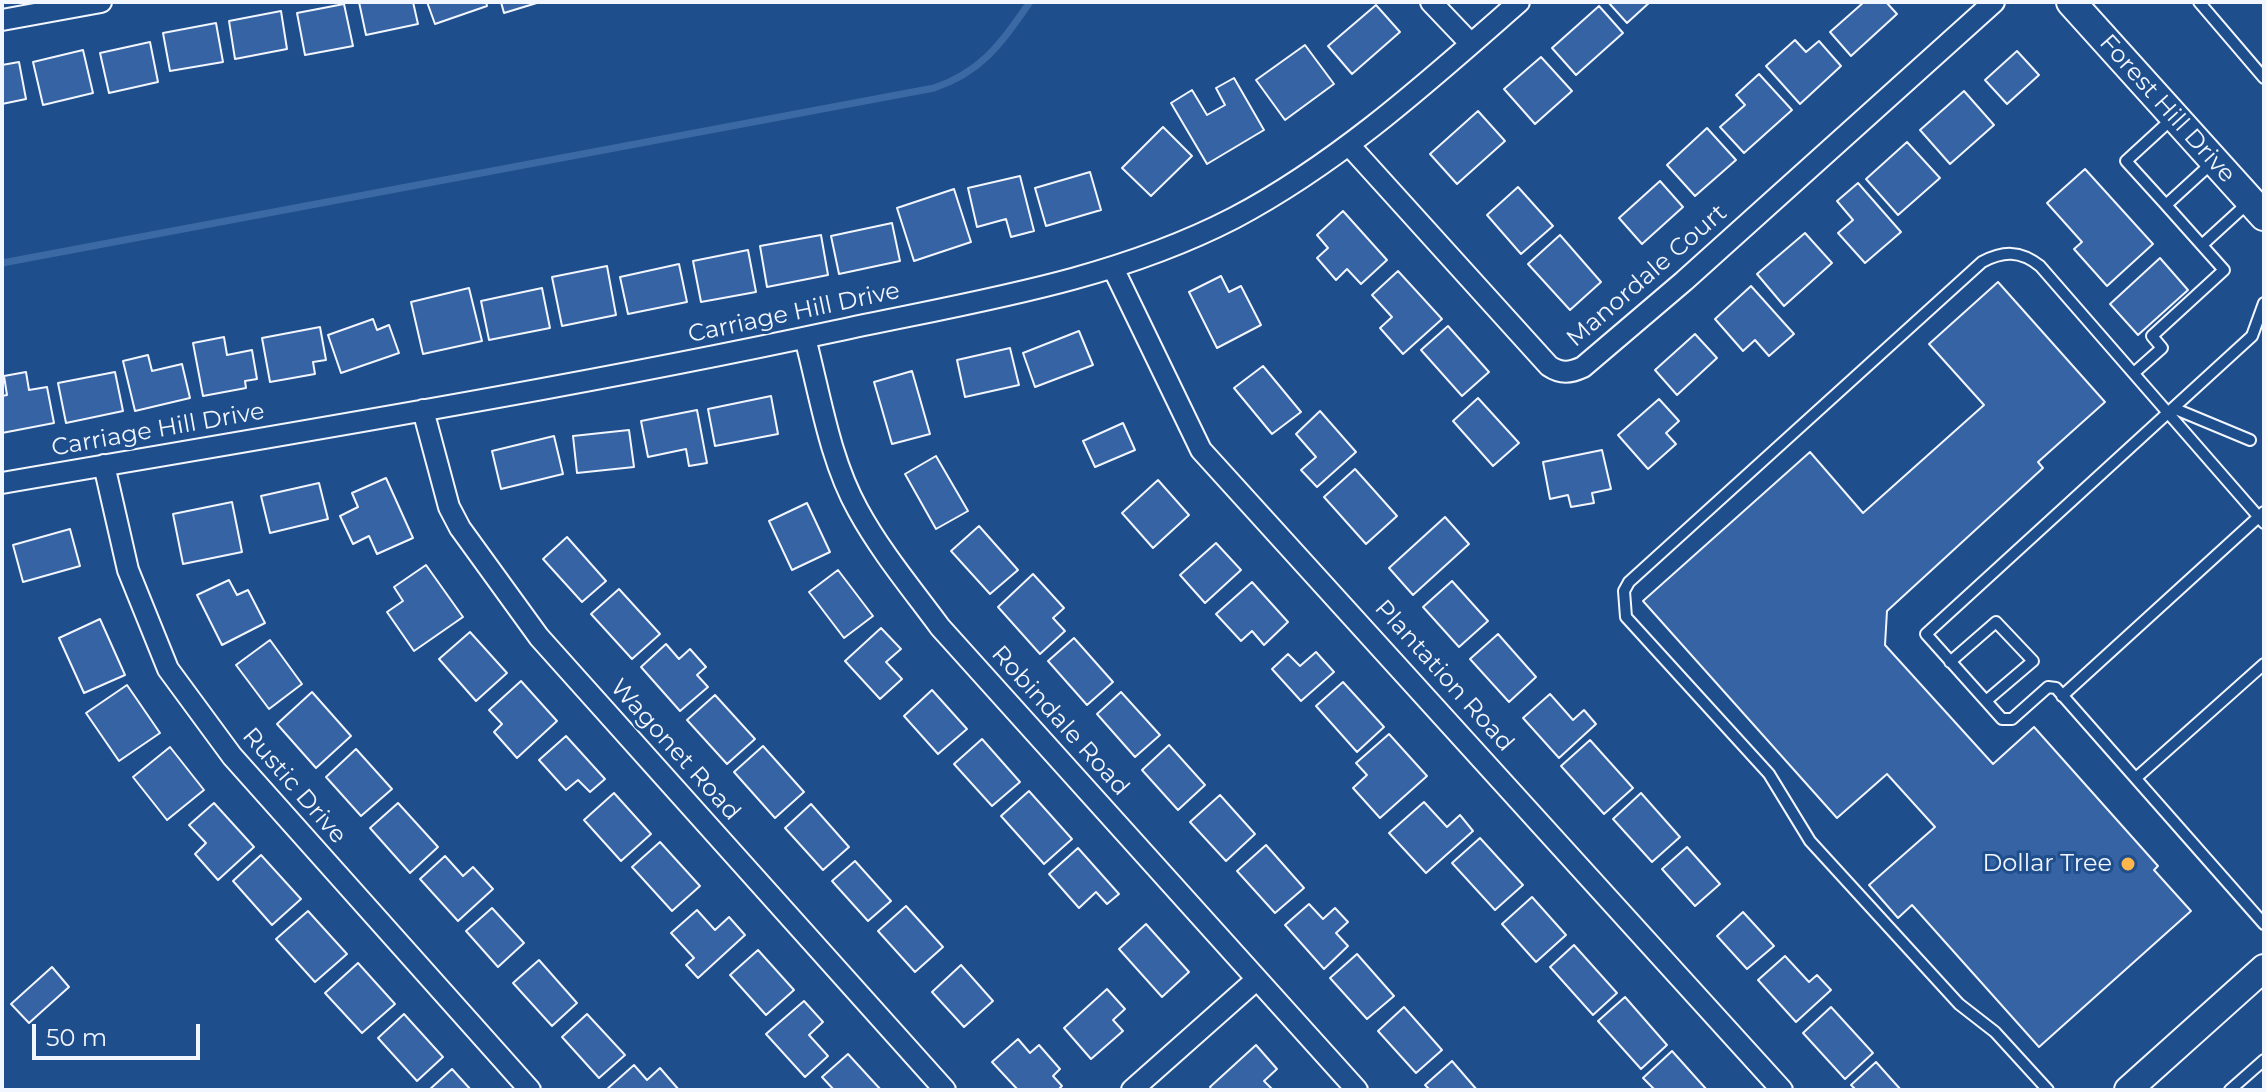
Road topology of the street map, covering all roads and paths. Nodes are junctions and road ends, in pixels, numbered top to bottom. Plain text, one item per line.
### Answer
1 (101, 2) edge
2 (1431, 2) edge
3 (1519, 2) edge
4 (1994, 2) edge
5 (2199, 2) edge
6 (2079, 5) edge
7 (2, 20) edge
8 (1471, 44) junction
9 (2264, 78) edge
10 (2174, 117) junction
11 (1349, 145) junction
12 (2214, 161) junction
13 (2166, 205) junction
14 (2257, 209) edge
15 (2202, 245) junction
16 (1113, 268) junction
17 (2264, 303) edge
18 (805, 338) junction
19 (2135, 372) junction
20 (423, 410) junction
21 (2169, 411) junction
22 (2250, 440) dead end
23 (104, 465) junction
24 (2, 483) edge
25 (2262, 518) edge
26 (1950, 662) junction
27 (2264, 664) edge
28 (2062, 696) junction
29 (1986, 701) junction
30 (2136, 778) junction
31 (2264, 924) edge
32 (2264, 968) edge
33 (1256, 980) junction
34 (2264, 1060) edge
35 (530, 1090) edge
36 (945, 1090) edge
37 (1132, 1090) edge
38 (1357, 1090) edge
39 (1782, 1090) edge
40 (2048, 1090) edge
41 (2128, 1090) edge
42 (2230, 1090) edge

1 - 7 street
2 - 8 street
3 - 8 street, Carriage Hill Drive
4 - 11 street, Manordale Court
5 - 9 lane
6 - 10 main road, Forest Hill Drive
8 - 11 street, Carriage Hill Drive
10 - 12 main road, Forest Hill Drive
10 - 13 lane
11 - 16 street, Carriage Hill Drive
12 - 13 lane
12 - 14 main road, Forest Hill Drive
13 - 15 lane
14 - 15 lane
15 - 19 lane
16 - 18 street, Carriage Hill Drive
16 - 39 street, Plantation Road
17 - 21 lane
18 - 20 street, Carriage Hill Drive
18 - 33 street, Robindale Road
19 - 21 lane
19 - 40 lane
20 - 23 street, Carriage Hill Drive
20 - 36 street, Wagonet Road
21 - 22 lane
21 - 25 lane
21 - 26 lane
23 - 24 street, Carriage Hill Drive
23 - 35 street, Rustic Drive
25 - 28 lane
26 - 29 lane
26 - 29 lane
27 - 30 lane
28 - 29 lane
28 - 30 lane
30 - 31 lane
32 - 41 street
33 - 37 street
33 - 38 street, Robindale Road
34 - 42 lane

